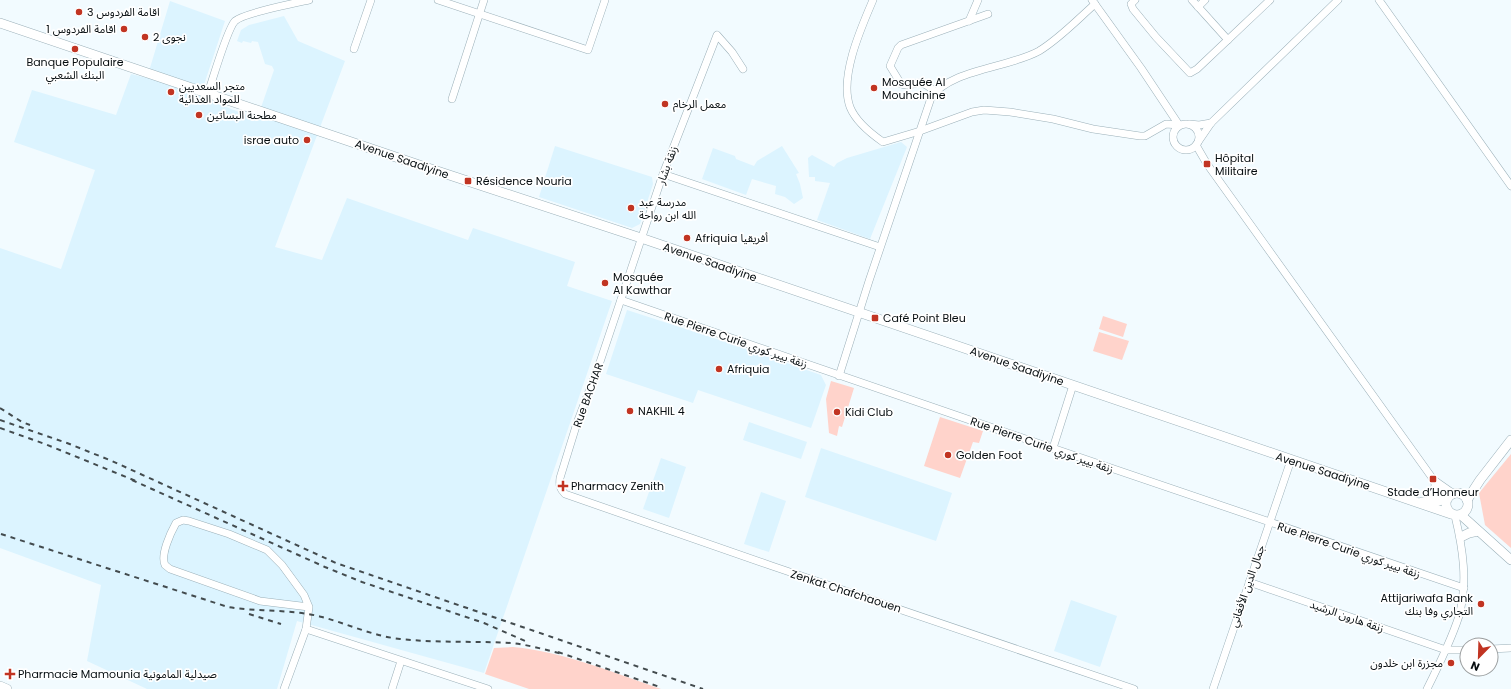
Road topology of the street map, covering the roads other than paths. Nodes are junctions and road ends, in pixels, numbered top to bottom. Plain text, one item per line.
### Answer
1 (309, 0) edge
2 (372, 0) edge
3 (438, 0) edge
4 (484, 0) edge
5 (605, 0) edge
6 (873, 0) edge
7 (978, 0) edge
8 (1135, 0) edge
9 (1192, 0) edge
10 (1205, 0) edge
11 (1270, 0) edge
12 (1338, 0) edge
13 (1379, 0) edge
14 (1094, 2) edge
15 (1198, 6) junction
16 (479, 14) junction
17 (988, 14) dead end
18 (970, 21) junction
19 (0, 23) edge
20 (1228, 40) junction
21 (354, 49) dead end
22 (743, 69) dead end
23 (935, 92) junction
24 (208, 93) junction
25 (452, 99) dead end
26 (1211, 123) junction
27 (1188, 124) junction
28 (1179, 125) junction
29 (1160, 127) junction
30 (920, 131) junction
31 (1173, 132) junction
32 (1194, 146) junction
33 (663, 174) junction
34 (1511, 186) edge
35 (641, 238) junction
36 (880, 247) junction
37 (621, 300) junction
38 (859, 312) junction
39 (839, 376) junction
40 (1073, 386) junction
41 (1511, 440) edge
42 (1053, 448) junction
43 (1291, 460) junction
44 (1480, 480) junction
45 (1435, 483) junction
46 (561, 490) joint
47 (1451, 497) junction
48 (1419, 502) junction
49 (1430, 502) junction
50 (1460, 512) junction
51 (1269, 523) junction
52 (1481, 533) junction
53 (1461, 538) junction
54 (1511, 560) edge
55 (1249, 582) junction
56 (1464, 588) junction
57 (309, 607) junction
58 (306, 629) junction
59 (1511, 648) edge
60 (1499, 649) edge
61 (1446, 650) junction
62 (1459, 650) edge
63 (402, 661) junction
64 (0, 686) edge
65 (7, 689) edge
66 (284, 689) edge
67 (392, 689) edge
68 (488, 689) edge
69 (1134, 689) edge
70 (1213, 689) edge
71 (1427, 689) edge

1 - 24 street
2 - 21 street
3 - 16 street
4 - 16 street
5 - 16 street
6 - 30 street
7 - 18 street
8 - 20 street
9 - 15 street
10 - 15 street
11 - 20 street
12 - 26 street
13 - 34 street
14 - 23 street
14 - 28 street
15 - 20 street
16 - 25 street
17 - 18 street
18 - 23 street
19 - 24 main road, Avenue Saadiyine
22 - 33 street, زنقة بشار
23 - 30 street
24 - 35 main road, Avenue Saadiyine
26 - 27 street
26 - 32 street
27 - 28 street
27 - 32 street
28 - 29 street
28 - 31 street
29 - 30 street
29 - 31 street
30 - 36 street
31 - 32 street
32 - 45 street
33 - 35 street, زنقة بشار
33 - 36 street
35 - 37 street, زنقة بشار
35 - 38 main road, Avenue Saadiyine
36 - 38 street
37 - 39 street, Rue Pierre Curie زنقة بيير كوري
37 - 46 street, Rue BACHAR
38 - 39 street
38 - 40 main road, Avenue Saadiyine
39 - 42 street, Rue Pierre Curie زنقة بيير كوري
40 - 42 street
40 - 43 main road, Avenue Saadiyine
41 - 44 main road
42 - 51 street, Rue Pierre Curie زنقة بيير كوري
43 - 48 main road, Avenue Saadiyine
43 - 51 street, جمال الدين الأفغاني
44 - 47 main road
44 - 50 main road
45 - 47 street
45 - 49 main road
46 - 69 street, Zenkat Chafchaouen
47 - 49 main road, Avenue Saadiyine
47 - 50 main road
47 - 50 main road
48 - 49 main road, Avenue Saadiyine
48 - 50 main road, Avenue Saadiyine
50 - 52 main road
50 - 53 street
51 - 55 street, جمال الدين الأفغاني
51 - 56 street, Rue Pierre Curie زنقة بيير كوري
52 - 53 main road
52 - 54 main road
53 - 56 street
55 - 61 street, زنقة هارون الرشيد
55 - 70 street, جمال الدين الأفغاني
56 - 61 street
57 - 57 street
57 - 58 street
58 - 63 street
58 - 66 street
59 - 60 street
61 - 62 street, زنقة هارون الرشيد
61 - 71 street
63 - 67 street
63 - 68 street
64 - 65 main road

